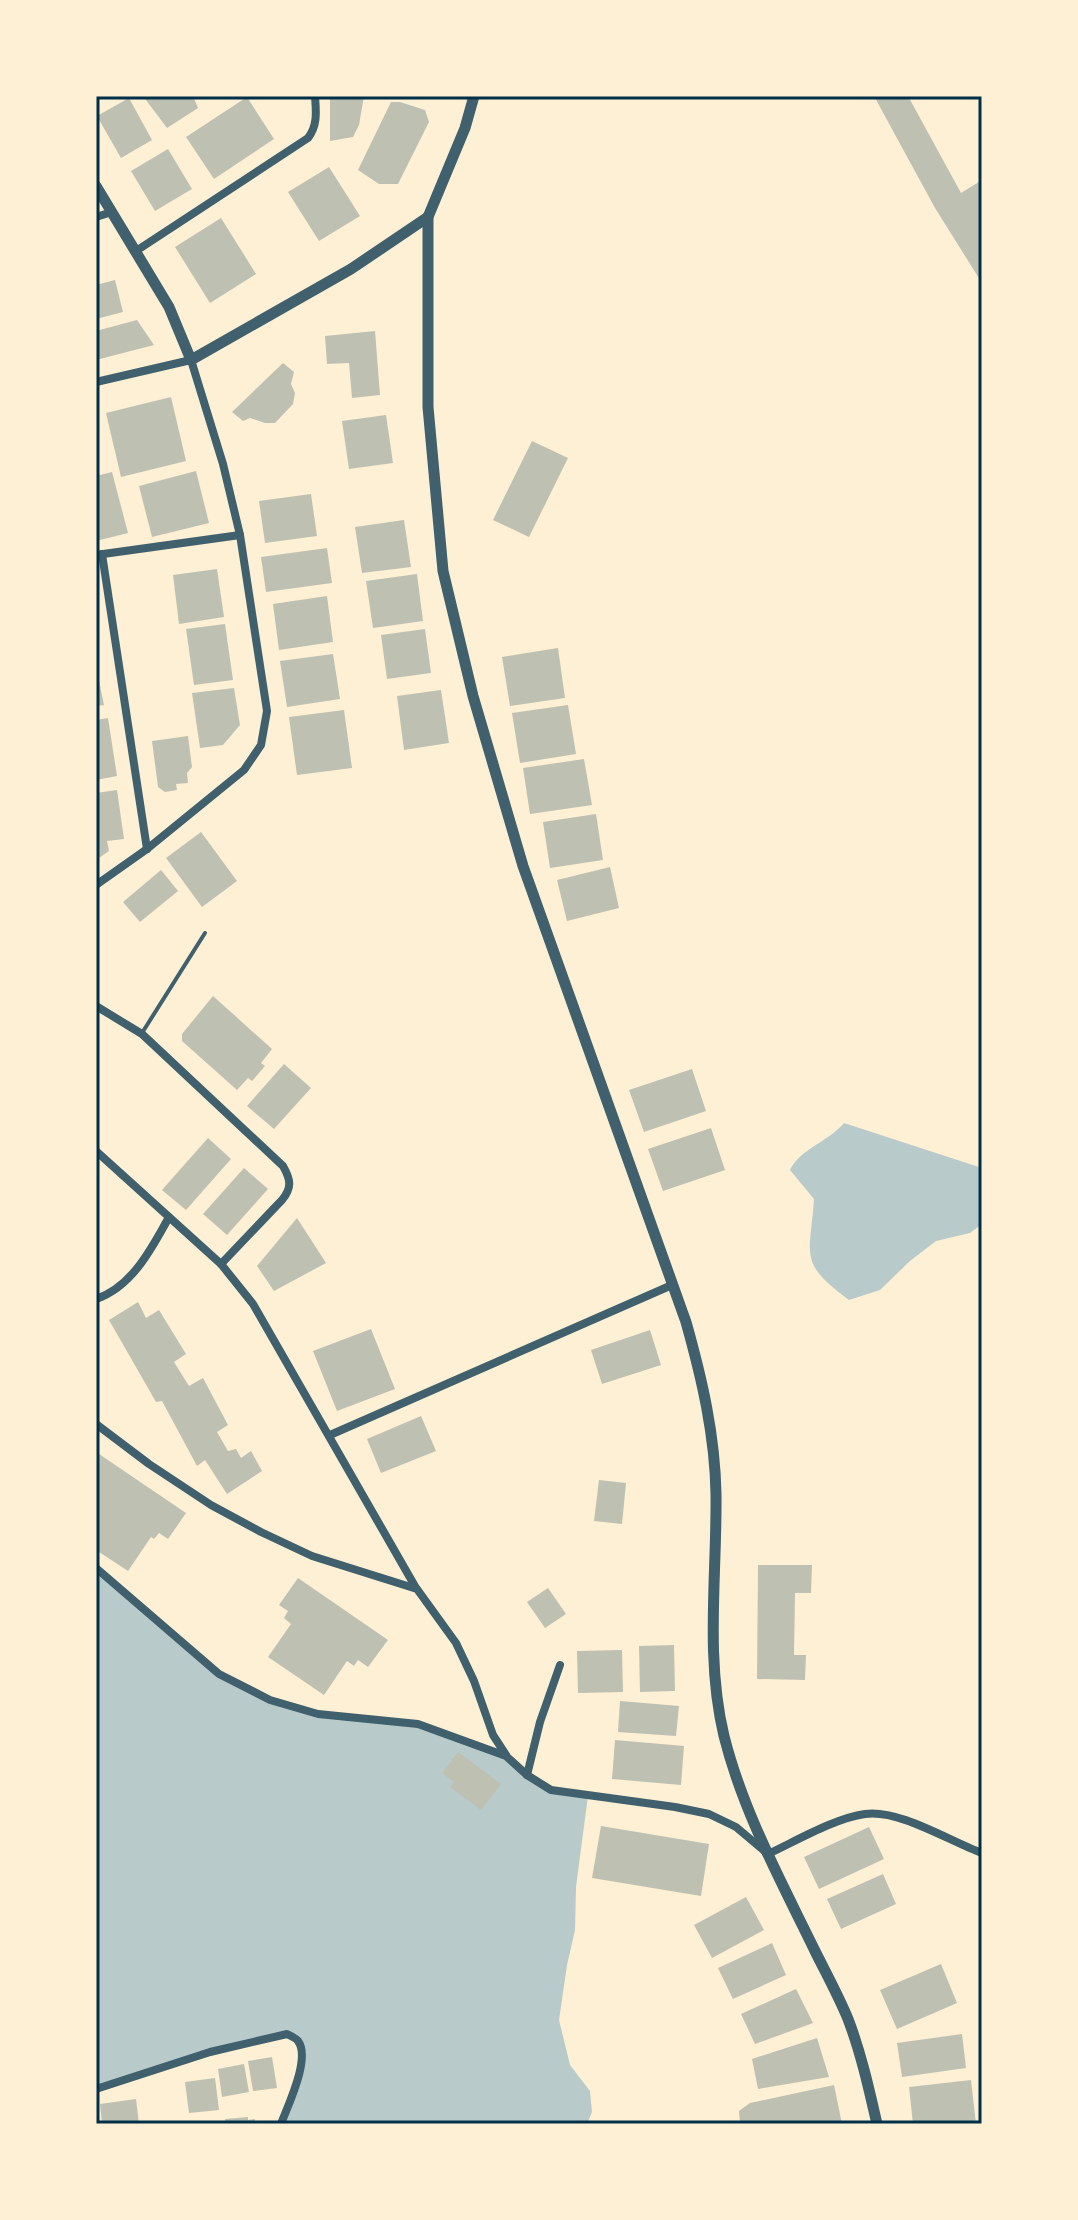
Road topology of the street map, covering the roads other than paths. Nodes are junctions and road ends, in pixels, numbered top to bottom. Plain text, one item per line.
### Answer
1 (315, 96) edge
2 (474, 96) edge
3 (96, 186) edge
4 (112, 212) junction
5 (96, 217) edge
6 (428, 217) junction
7 (136, 251) junction
8 (191, 360) junction
9 (96, 382) edge
10 (240, 535) junction
11 (99, 554) edge
12 (147, 849) junction
13 (96, 885) edge
14 (205, 933) dead end
15 (96, 1006) edge
16 (142, 1034) junction
17 (96, 1151) edge
18 (169, 1217) junction
19 (221, 1264) junction
20 (672, 1285) junction
21 (96, 1299) edge
22 (96, 1424) edge
23 (330, 1435) junction
24 (96, 1568) edge
25 (417, 1589) junction
26 (560, 1665) dead end
27 (506, 1756) junction
28 (527, 1775) junction
29 (982, 1853) edge
30 (768, 1854) junction
31 (96, 2089) edge
32 (281, 2124) edge
33 (877, 2124) edge

1 - 7 street
2 - 6 street
3 - 4 street
4 - 5 street
4 - 7 street
6 - 8 street
6 - 20 street
7 - 8 street
8 - 9 street
8 - 10 street
10 - 11 street
10 - 12 street
11 - 12 street
12 - 13 street
14 - 16 lane
15 - 16 street
16 - 19 street
17 - 18 street
18 - 19 street
18 - 21 street
19 - 23 street
20 - 23 street
20 - 30 street
22 - 25 street
23 - 25 street
24 - 27 street
25 - 27 street
26 - 28 street
27 - 28 street
28 - 30 street
29 - 30 street
30 - 33 street
31 - 32 street

